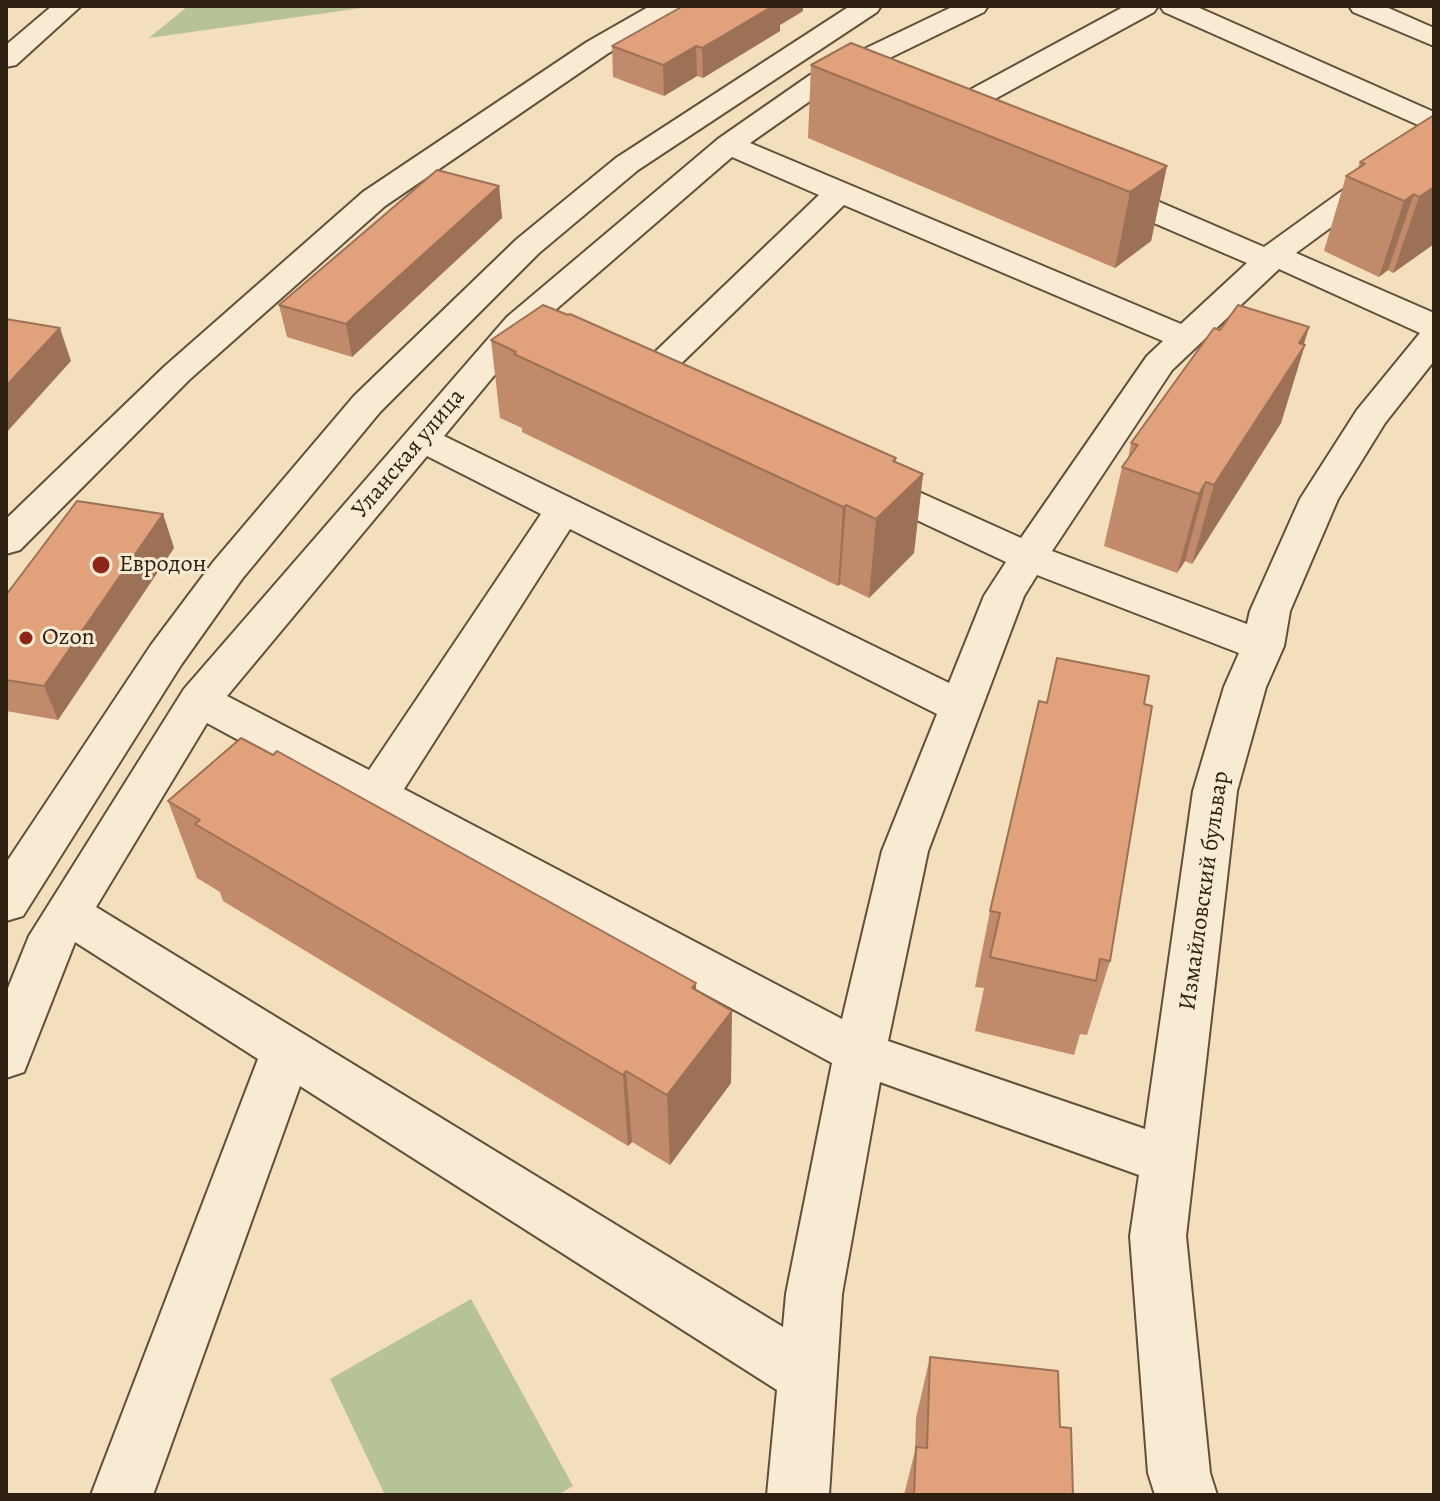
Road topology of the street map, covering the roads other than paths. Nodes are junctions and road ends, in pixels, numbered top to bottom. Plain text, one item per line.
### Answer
1 (68, 6) edge
2 (669, 6) edge
3 (868, 6) edge
4 (975, 6) edge
5 (1145, 6) edge
6 (1173, 6) edge
7 (1362, 6) edge
8 (1434, 38) edge
9 (6, 59) edge
10 (835, 73) junction
11 (874, 90) edge
12 (1434, 123) edge
13 (968, 131) edge
14 (728, 145) junction
15 (1434, 146) edge
16 (1082, 180) edge
17 (840, 192) junction
18 (1272, 258) junction
19 (519, 324) junction
20 (1434, 326) edge
21 (1185, 338) junction
22 (1434, 338) edge
23 (560, 343) edge
24 (644, 381) edge
25 (421, 439) junction
26 (829, 465) edge
27 (563, 510) junction
28 (6, 541) edge
29 (1029, 557) junction
30 (1263, 646) junction
31 (199, 700) junction
32 (960, 707) junction
33 (376, 795) junction
34 (6, 902) edge
35 (60, 924) junction
36 (6, 929) edge
37 (287, 1050) junction
38 (860, 1053) junction
39 (6, 1056) edge
40 (1168, 1161) junction
41 (808, 1376) junction
42 (122, 1495) edge
43 (798, 1495) edge
44 (1186, 1495) edge

1 - 9 street
2 - 28 street
3 - 34 street
4 - 10 street, Уланская улица
5 - 13 street
6 - 12 street
7 - 8 street
10 - 11 street
10 - 14 street, Уланская улица
14 - 17 street
14 - 19 street, Уланская улица
15 - 18 street
16 - 18 street
17 - 21 street
17 - 24 street
18 - 20 street
18 - 21 street
19 - 23 street
19 - 25 street, Уланская улица
21 - 29 street
22 - 30 street, Измайловский бульвар
25 - 27 street
25 - 31 street, Уланская улица
26 - 29 street
27 - 32 street
27 - 33 street
29 - 30 street
29 - 32 street
30 - 40 street, Измайловский бульвар
31 - 33 street
31 - 35 street, Уланская улица
32 - 38 street
33 - 38 street
35 - 36 street
35 - 37 street
35 - 39 street, Уланская улица
37 - 41 street
37 - 42 street
38 - 40 street
38 - 41 street
40 - 44 street, Измайловский бульвар
41 - 43 street

